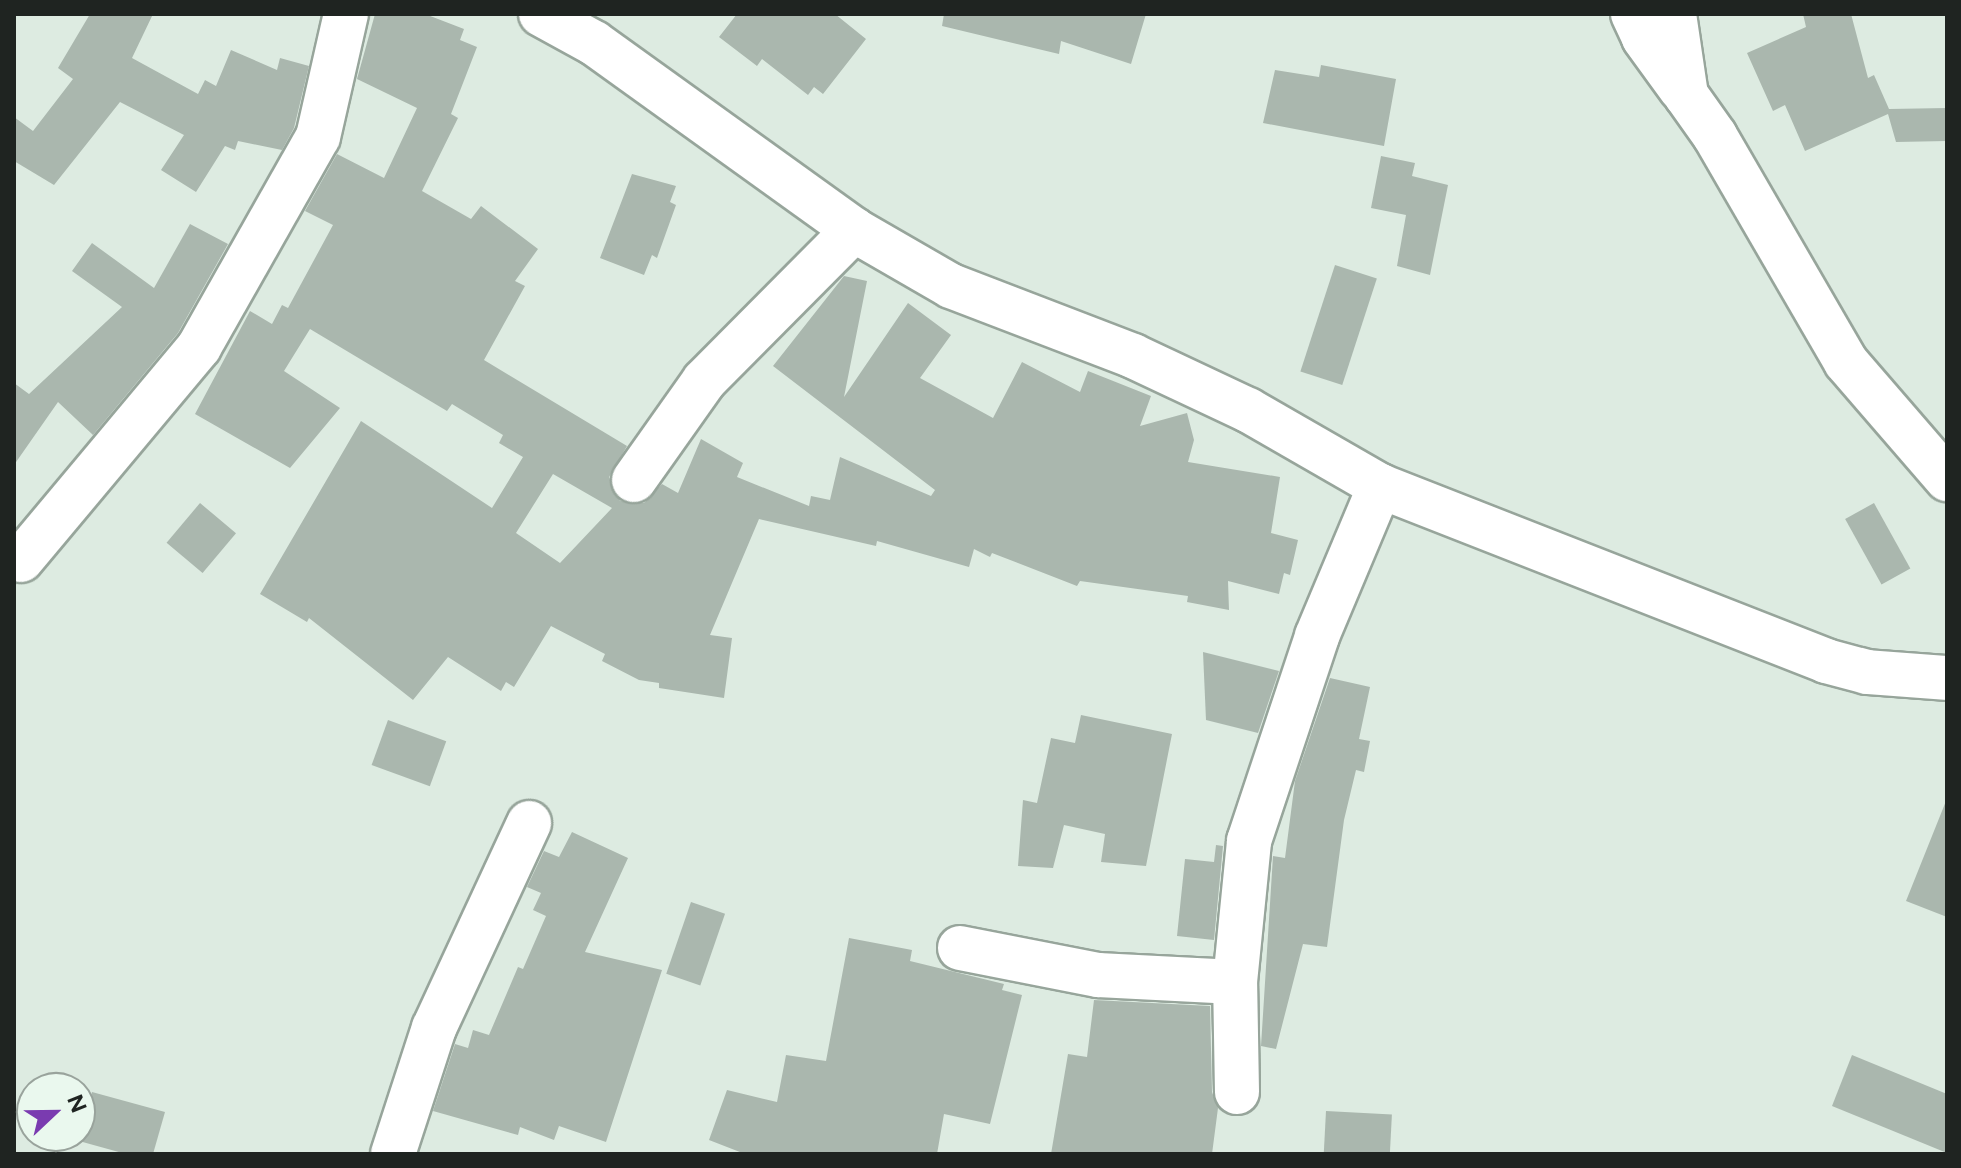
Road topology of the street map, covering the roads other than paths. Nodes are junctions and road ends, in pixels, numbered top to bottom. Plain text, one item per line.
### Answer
1 (346, 14) edge
2 (541, 14) edge
3 (1633, 14) edge
4 (1674, 14) edge
5 (1686, 95) junction
6 (854, 230) junction
7 (1947, 479) edge
8 (634, 480) dead end
9 (1380, 486) junction
10 (21, 560) dead end
11 (1947, 678) edge
12 (529, 823) dead end
13 (960, 948) dead end
14 (1235, 982) junction
15 (1237, 1092) dead end
16 (393, 1154) edge

1 - 10 street
2 - 6 street
3 - 5 street
4 - 5 street
5 - 7 street
6 - 8 street
6 - 9 street
9 - 11 street
9 - 14 street
12 - 16 street
13 - 14 street
14 - 15 street

